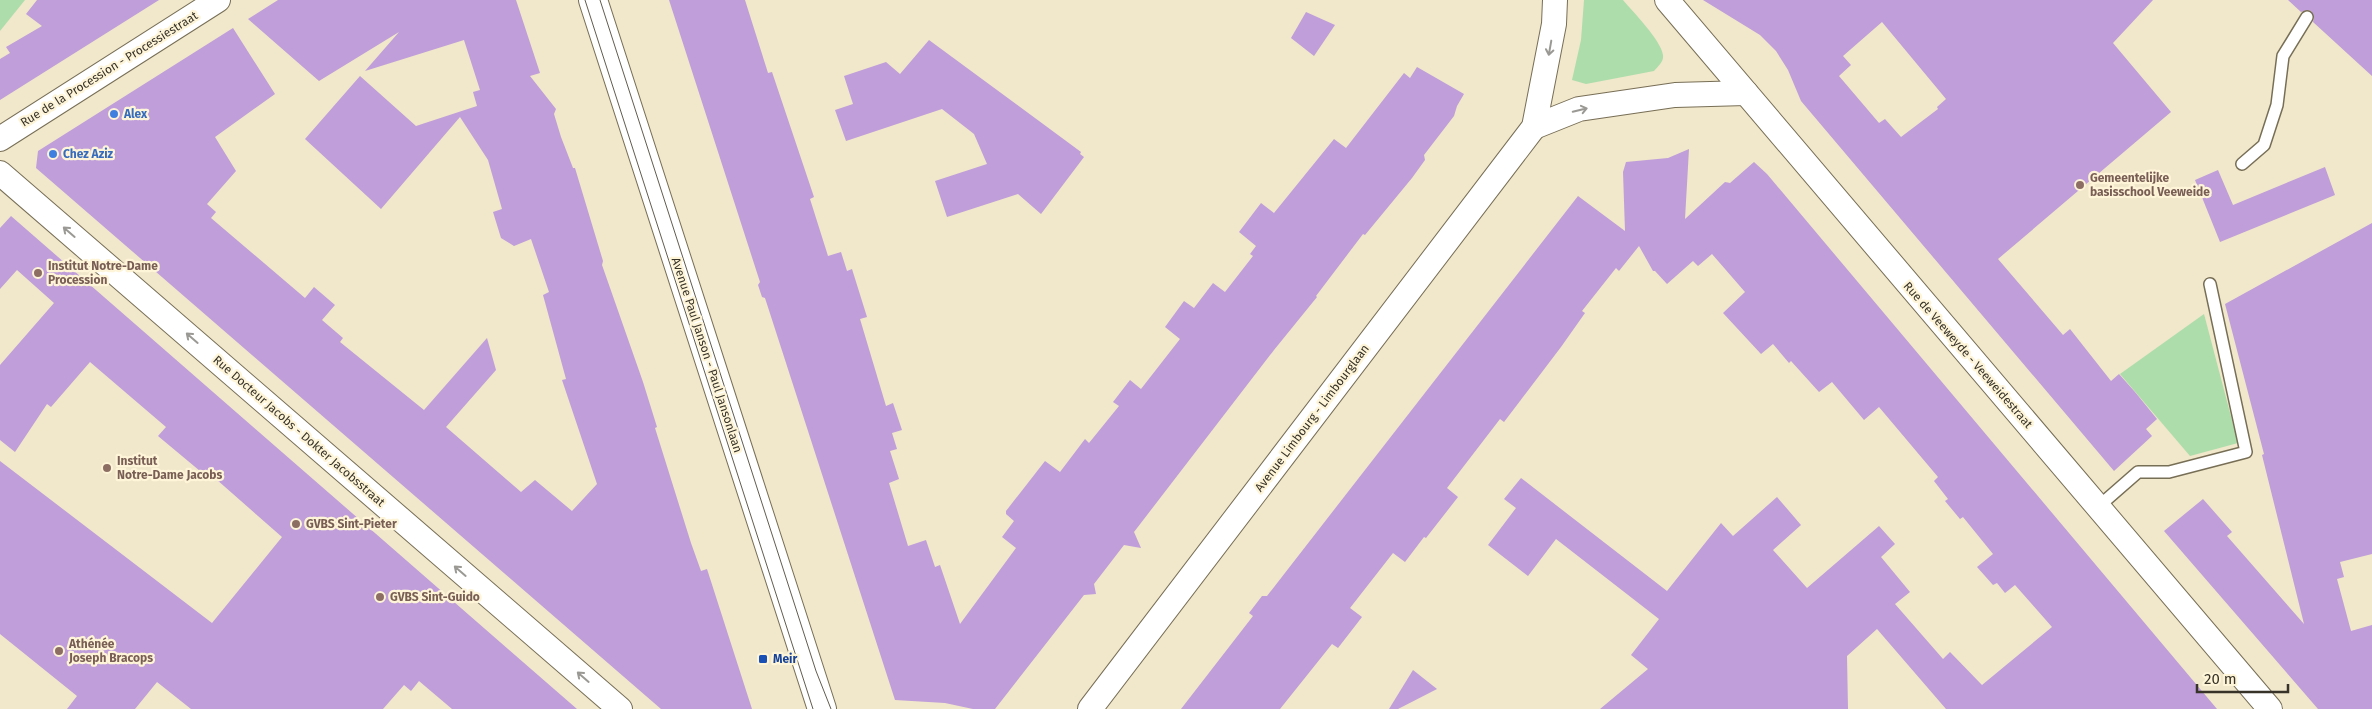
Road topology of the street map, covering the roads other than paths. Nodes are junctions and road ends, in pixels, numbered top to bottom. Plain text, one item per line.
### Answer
1 (218, 0) edge
2 (592, 0) edge
3 (1555, 0) edge
4 (1668, 0) edge
5 (2307, 17) dead end
6 (1746, 94) junction
7 (1534, 127) junction
8 (0, 138) edge
9 (2242, 164) dead end
10 (0, 173) edge
11 (2210, 284) dead end
12 (2098, 507) junction
13 (620, 709) edge
14 (822, 709) edge
15 (1090, 709) edge
16 (2270, 709) edge

1 - 8 street, Rue de la Procession - Processiestraat
2 - 14 street, Avenue Paul Janson - Paul Jansonlaan
3 -> 7 street, Avenue Limbourg - Limbourglaan
4 - 6 street, Rue de Veeweyde - Veeweidestraat
5 - 9 lane
7 -> 6 street
6 - 12 street, Rue de Veeweyde - Veeweidestraat
7 - 15 street, Avenue Limbourg - Limbourglaan
13 -> 10 street, Rue Docteur Jacobs - Dokter Jacobsstraat
11 - 12 lane
12 - 16 street, Rue de Veeweyde - Veeweidestraat

